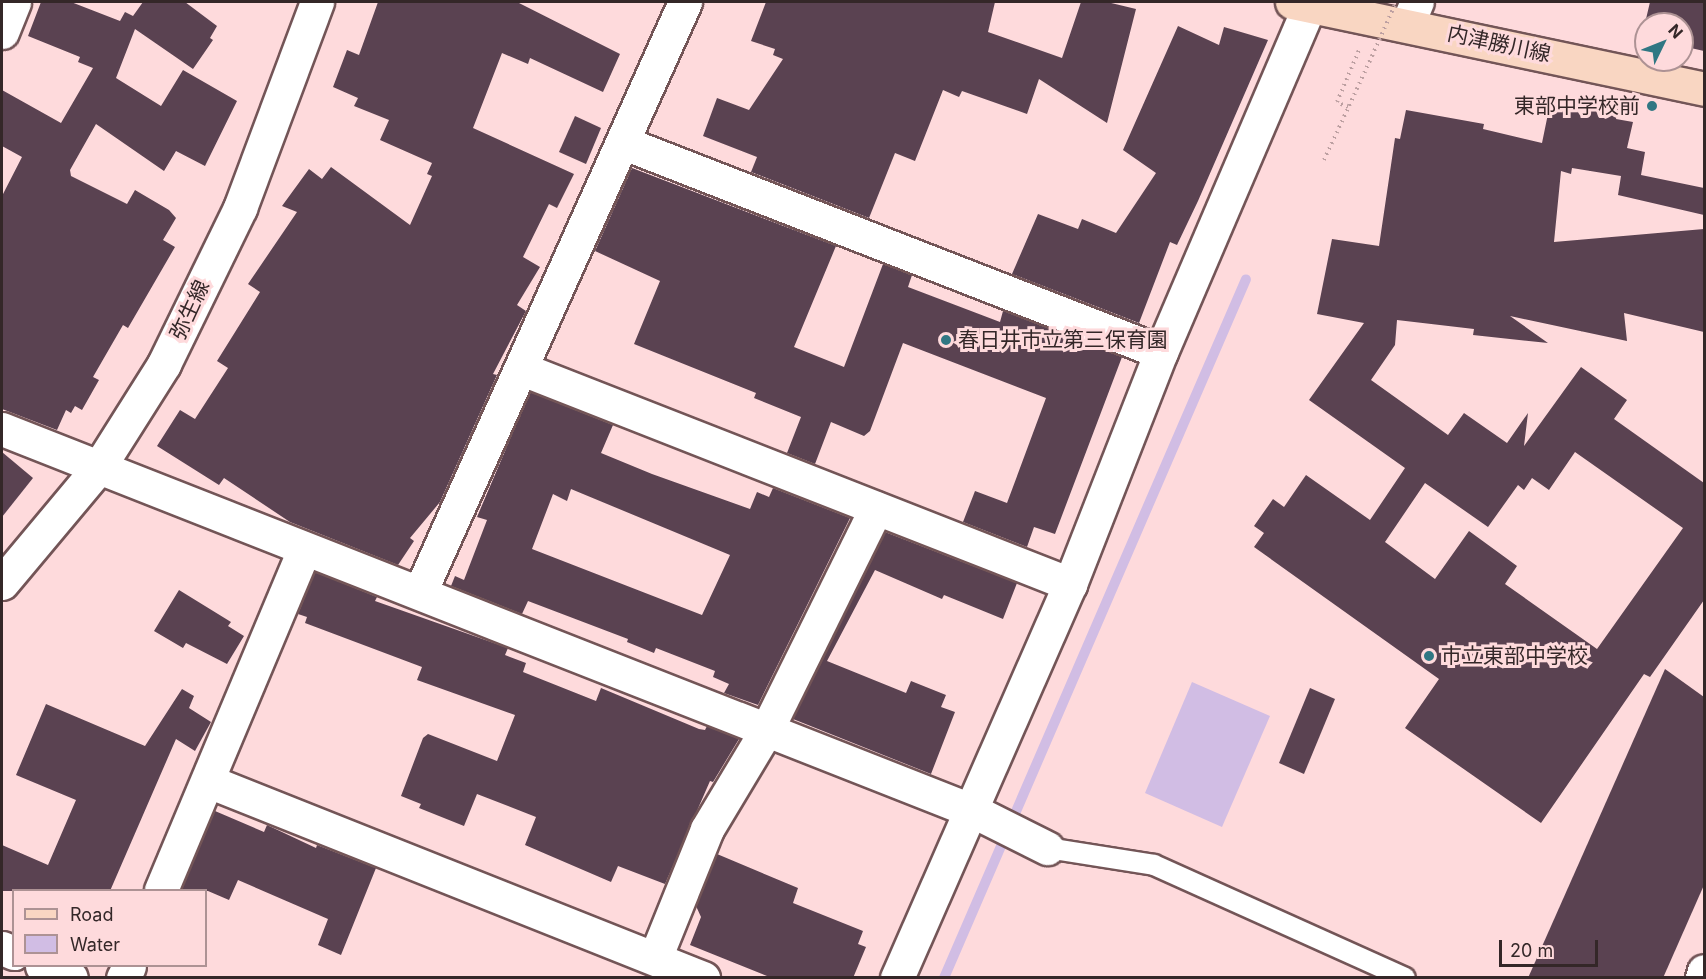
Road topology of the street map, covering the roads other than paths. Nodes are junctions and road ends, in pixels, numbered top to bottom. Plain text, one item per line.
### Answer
1 (14, 2) edge
2 (317, 2) edge
3 (685, 2) edge
4 (1301, 3) edge
5 (1344, 6) edge
6 (1407, 9) edge
7 (2, 32) edge
8 (1704, 89) edge
9 (624, 143) junction
10 (1161, 352) junction
11 (522, 369) junction
12 (2, 429) edge
13 (99, 467) junction
14 (876, 508) junction
15 (304, 550) junction
16 (2, 584) edge
17 (1070, 584) junction
18 (420, 592) junction
19 (767, 729) junction
20 (208, 781) junction
21 (973, 811) junction
22 (1047, 849) joint
23 (162, 889) edge
24 (654, 958) junction
25 (44, 967) edge
26 (1704, 971) edge
27 (71, 978) edge
28 (703, 978) edge
29 (897, 978) edge
30 (1405, 978) edge
31 (1701, 978) edge

1 - 7 street
2 - 13 street, 弥生線
3 - 9 street
4 - 5 main road, 内津勝川線
4 - 10 street
5 - 6 main road, 内津勝川線
6 - 8 main road, 内津勝川線
9 - 10 street
9 - 11 street
10 - 17 street
11 - 14 street
11 - 18 street
12 - 13 street
13 - 15 street
13 - 16 street, 弥生線
14 - 17 street
14 - 19 street
15 - 18 street
15 - 20 street
17 - 21 street
18 - 19 street
19 - 21 street
19 - 24 street
20 - 23 street
20 - 24 street
21 - 22 street
21 - 29 street
22 - 30 lane
24 - 28 street
25 - 27 street
26 - 31 street

